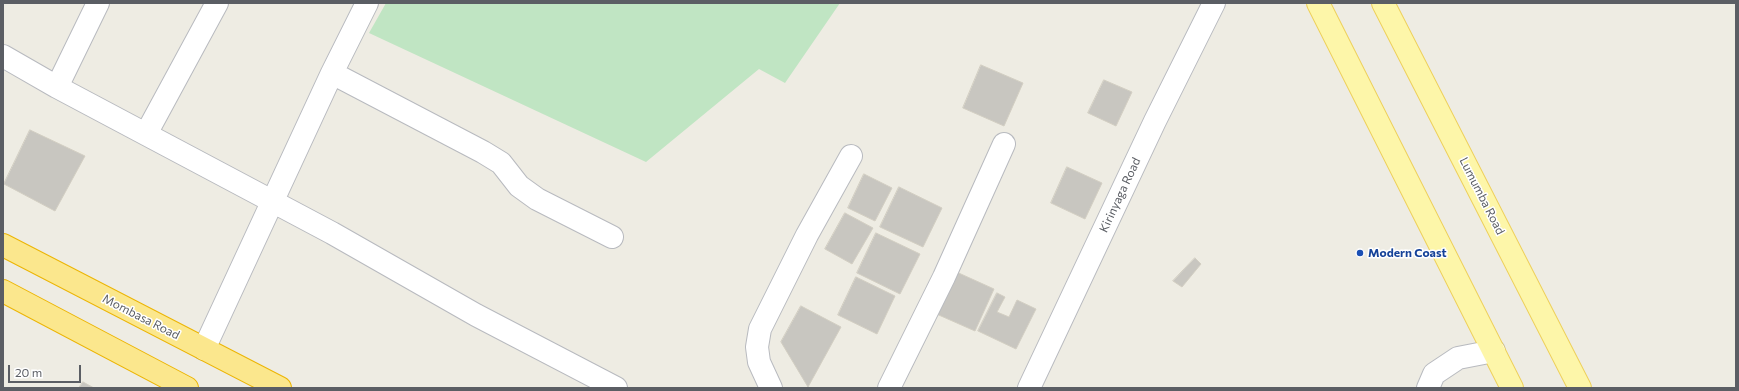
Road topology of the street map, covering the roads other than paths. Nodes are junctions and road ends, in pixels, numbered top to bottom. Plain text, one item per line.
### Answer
1 (98, 3) edge
2 (217, 3) edge
3 (367, 3) edge
4 (1214, 3) edge
5 (1318, 3) edge
6 (1383, 3) edge
7 (3, 56) edge
8 (332, 73) junction
9 (57, 88) junction
10 (146, 134) junction
11 (1004, 144) dead end
12 (852, 156) dead end
13 (272, 202) junction
14 (612, 237) dead end
15 (3, 245) edge
16 (3, 291) edge
17 (204, 349) junction
18 (1494, 351) junction
19 (187, 388) edge
20 (280, 388) edge
21 (616, 388) edge
22 (771, 388) edge
23 (889, 388) edge
24 (1029, 388) edge
25 (1428, 388) edge
26 (1512, 388) edge
27 (1580, 388) edge

1 - 9 street
2 - 10 street
3 - 8 street
4 - 24 street, Kirinyaga Road
5 - 18 main road
6 - 27 main road, Lumumba Road
7 - 9 street
8 - 13 street
8 - 14 street
9 - 10 street
10 - 13 street
11 - 23 street
12 - 22 street
13 - 17 street
13 - 21 street
15 - 17 highway, Mombasa Road
16 - 19 highway
17 - 20 highway, Mombasa Road
18 - 25 street
18 - 26 main road

